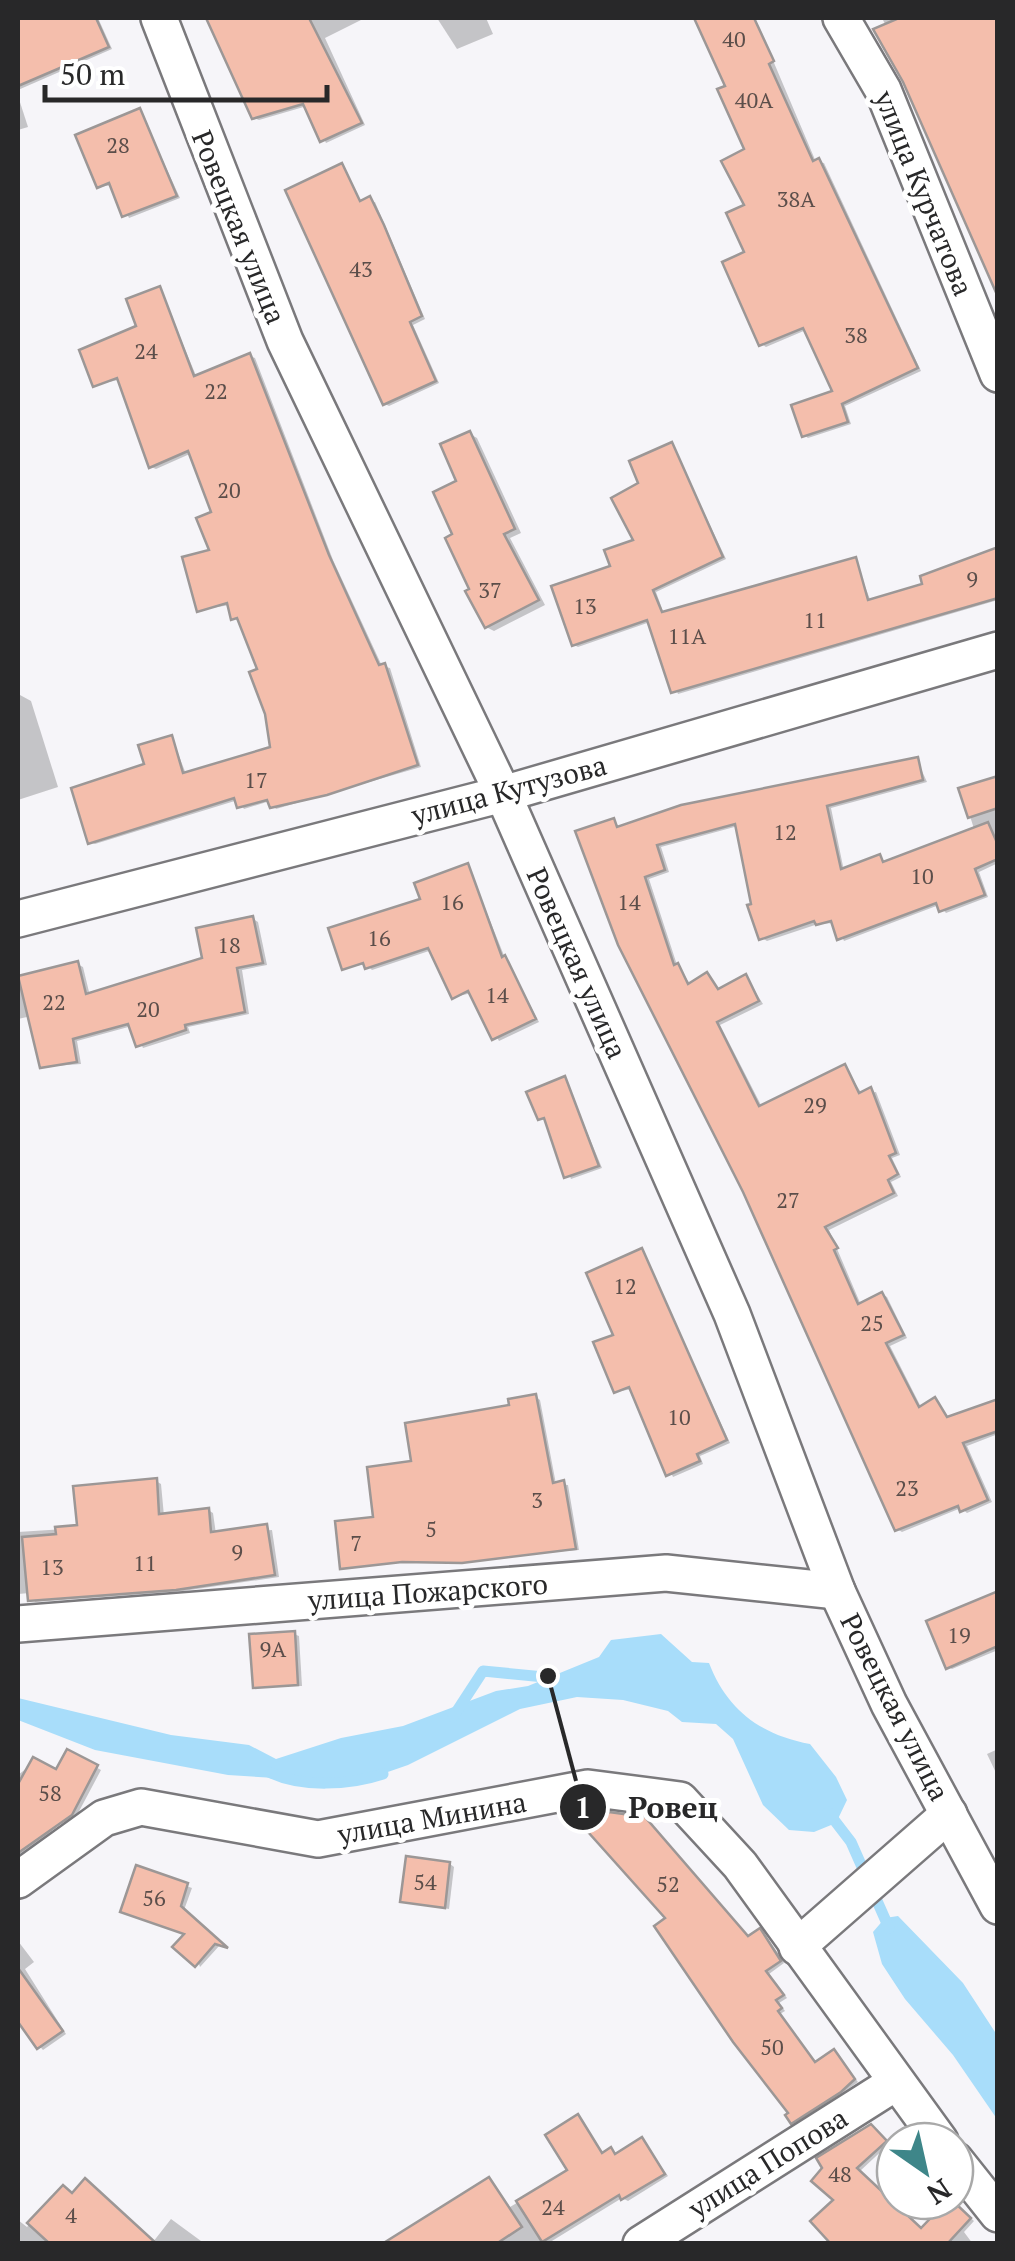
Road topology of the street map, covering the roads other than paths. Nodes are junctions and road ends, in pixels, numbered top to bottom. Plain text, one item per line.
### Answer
1 (158, 18) edge
2 (840, 18) edge
3 (998, 374) edge
4 (998, 650) edge
5 (503, 794) junction
6 (18, 918) edge
7 (837, 1591) junction
8 (18, 1624) edge
9 (949, 1814) junction
10 (18, 1880) edge
11 (995, 1895) edge
12 (797, 1947) junction
13 (895, 2084) junction
14 (924, 2121) edge
15 (975, 2185) edge
16 (998, 2214) edge
17 (641, 2244) edge

1 - 5 street, Ровецкая улица
2 - 3 street, улица Курчатова
4 - 5 street, улица Кутузова
5 - 6 street, улица Кутузова
5 - 7 street, Ровецкая улица
7 - 8 street, улица Пожарского
7 - 9 street, Ровецкая улица
9 - 11 street, Ровецкая улица
9 - 12 street
10 - 12 street, улица Минина
12 - 13 street
13 - 14 street
13 - 17 street, улица Попова
15 - 16 street

